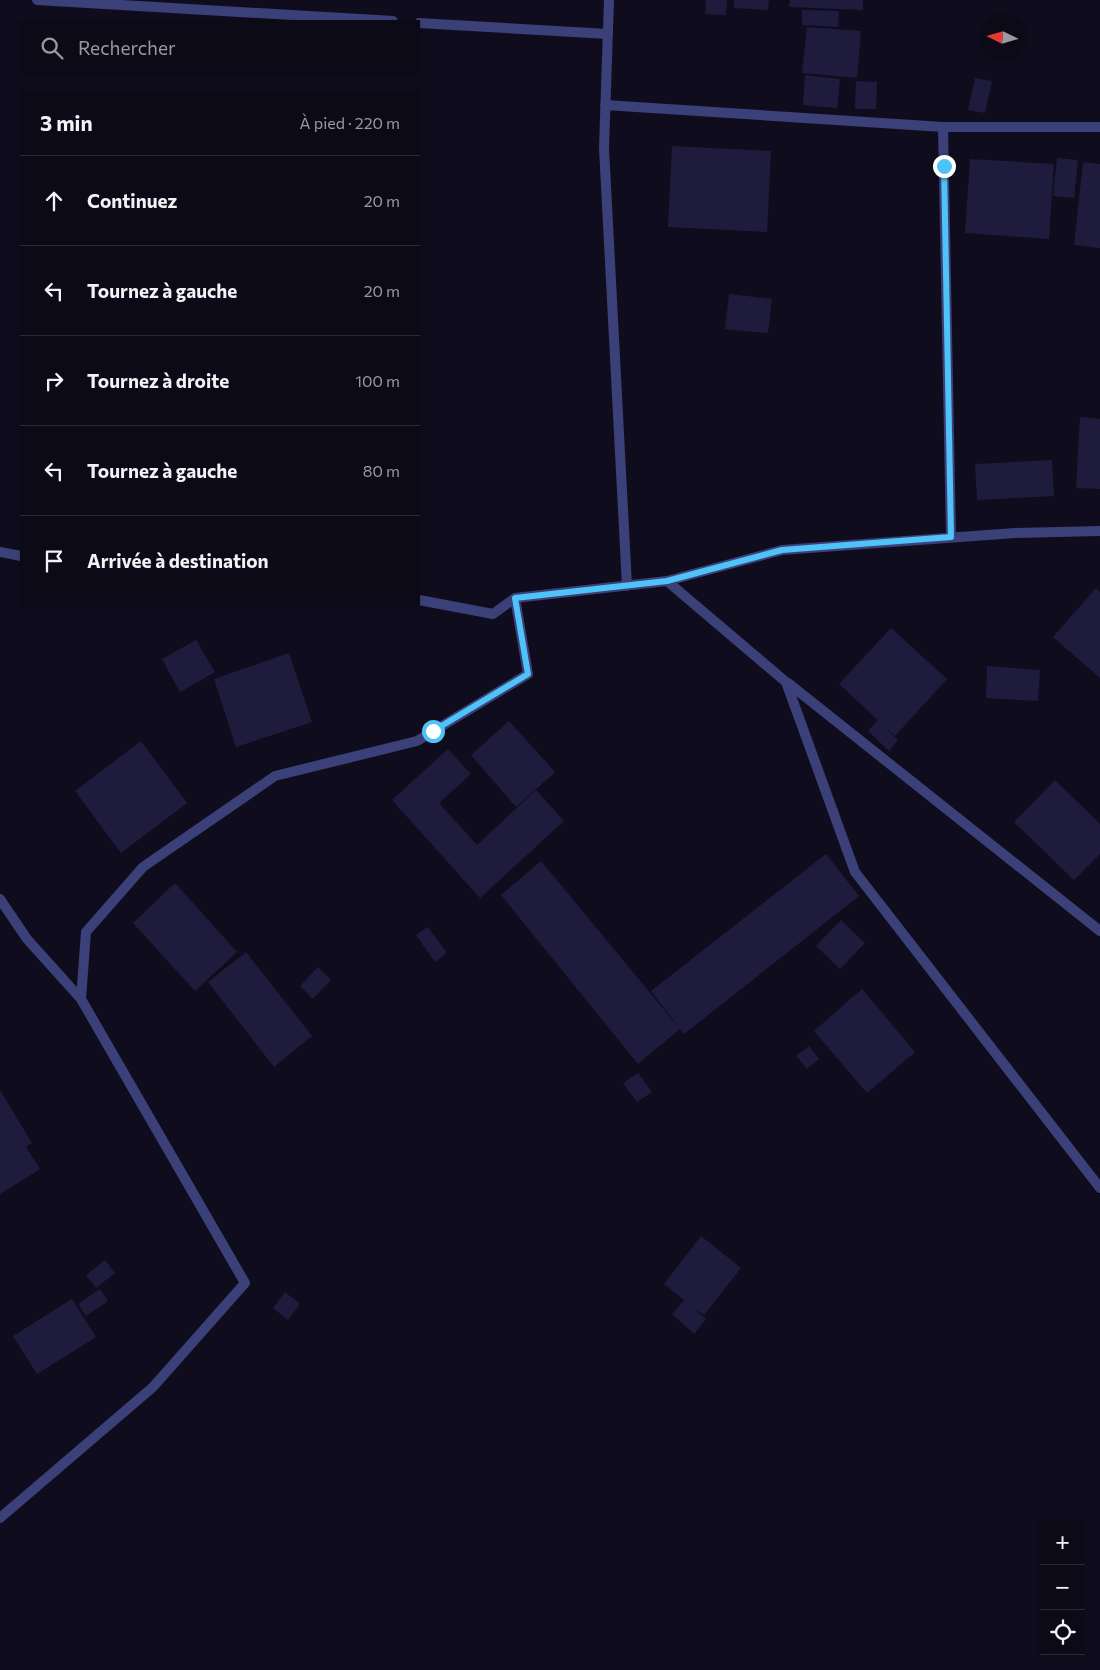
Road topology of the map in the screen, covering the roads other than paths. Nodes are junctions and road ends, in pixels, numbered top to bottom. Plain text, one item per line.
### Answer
1 (38, 0) edge
2 (609, 0) edge
3 (375, 20) edge
4 (420, 23) edge
5 (608, 34) junction
6 (605, 105) junction
7 (943, 127) junction
8 (1100, 127) edge
9 (1100, 531) edge
10 (951, 537) junction
11 (0, 552) edge
12 (20, 556) edge
13 (667, 581) junction
14 (627, 586) junction
15 (515, 598) junction
16 (420, 600) edge
17 (786, 682) junction
18 (0, 899) edge
19 (1100, 931) edge
20 (81, 999) junction
21 (1100, 1188) edge
22 (0, 1518) edge

1 - 3 street
2 - 5 street
4 - 5 street
5 - 6 street
6 - 7 street
6 - 14 street
7 - 8 street
7 - 10 street
9 - 10 street
10 - 13 street
11 - 12 street
13 - 14 street
13 - 17 street
14 - 15 street
15 - 16 street
15 - 20 street
17 - 19 street
17 - 21 street
18 - 20 street
20 - 22 street

